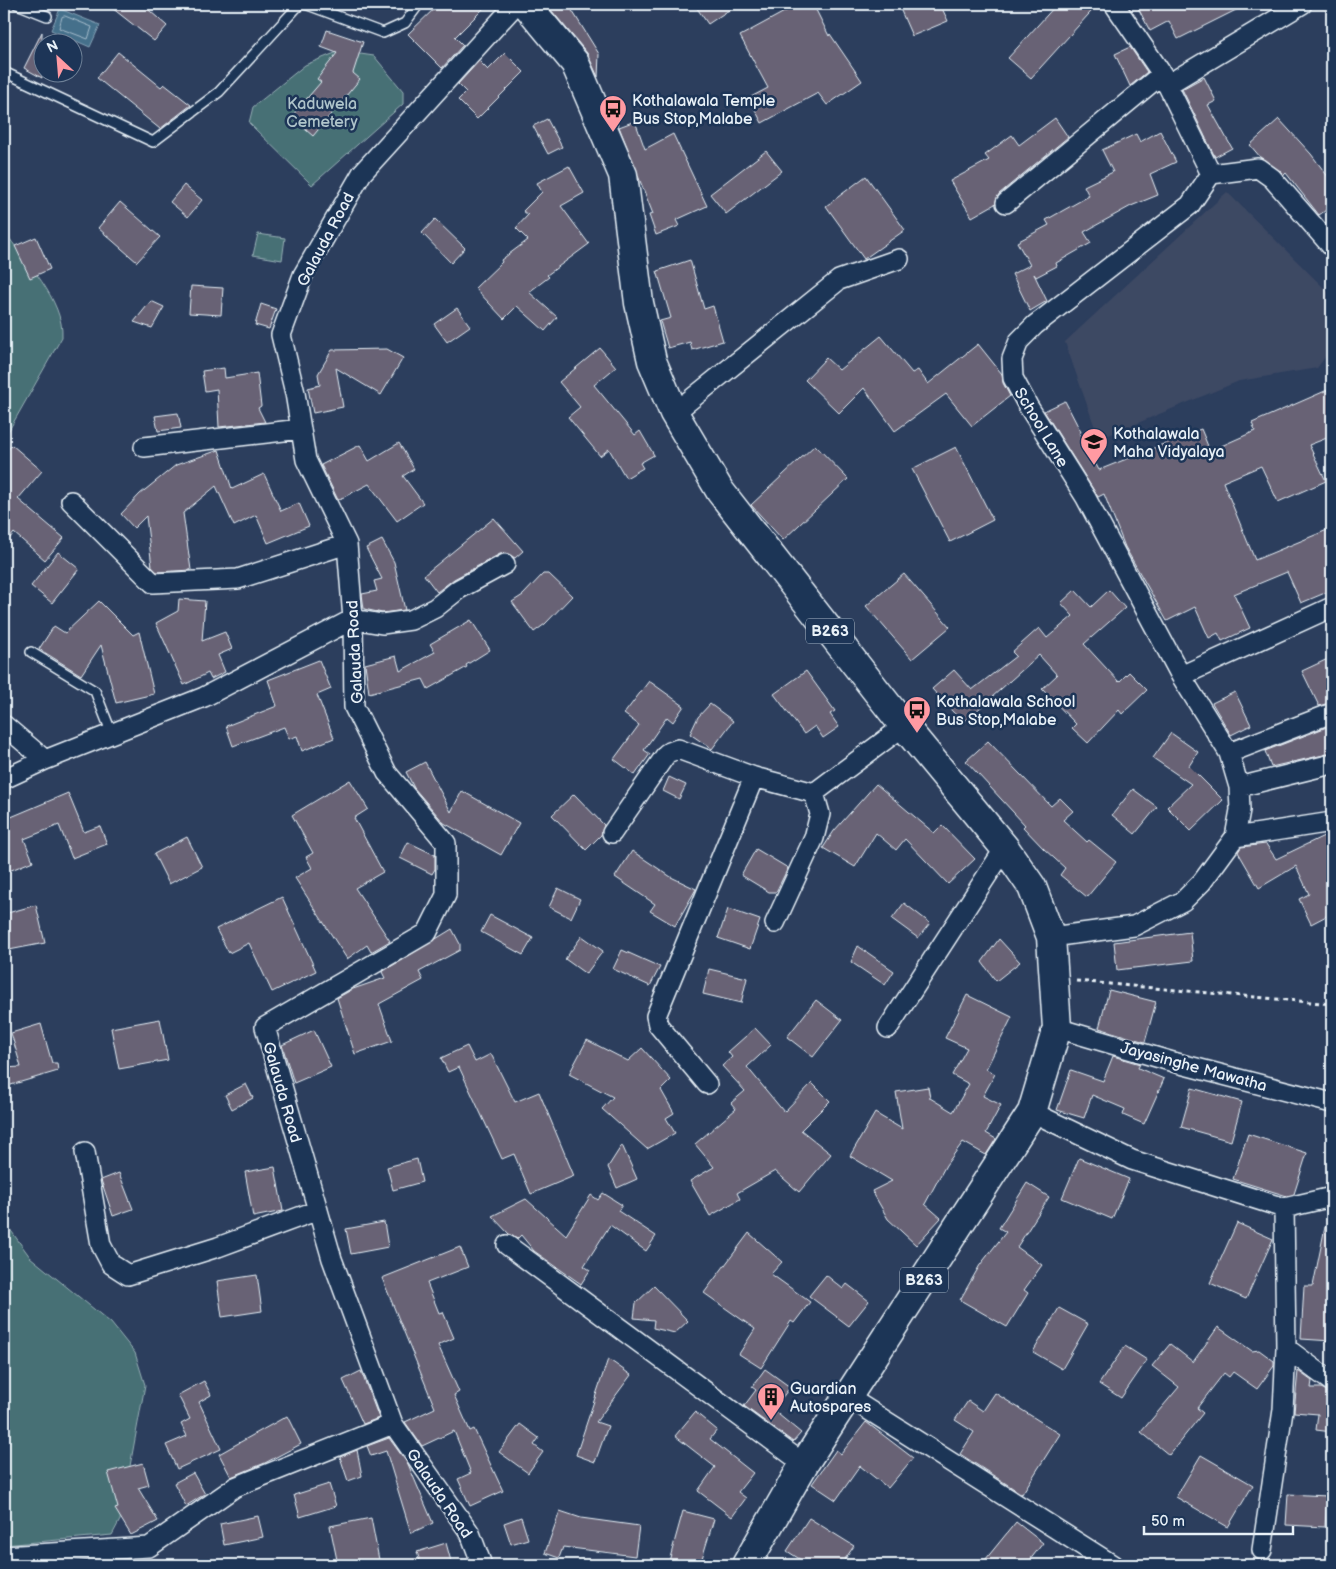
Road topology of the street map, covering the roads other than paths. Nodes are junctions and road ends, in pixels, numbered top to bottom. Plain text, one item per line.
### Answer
1 (17, 4) edge
2 (300, 4) edge
3 (305, 4) edge
4 (420, 4) edge
5 (516, 4) edge
6 (526, 4) edge
7 (1114, 4) edge
8 (1302, 4) edge
9 (47, 16) dead end
10 (4, 72) edge
11 (1164, 80) junction
12 (1211, 174) junction
13 (1006, 203) dead end
14 (1332, 247) edge
15 (899, 260) dead end
16 (674, 413) junction
17 (301, 429) junction
18 (144, 447) dead end
19 (71, 501) dead end
20 (347, 544) junction
21 (505, 564) dead end
22 (1332, 607) edge
23 (353, 620) junction
24 (31, 652) dead end
25 (1181, 676) junction
26 (1332, 714) edge
27 (4, 725) edge
28 (904, 726) junction
29 (112, 734) junction
30 (1230, 753) junction
31 (46, 760) junction
32 (1332, 764) edge
33 (754, 777) junction
34 (4, 779) edge
35 (1239, 787) junction
36 (814, 793) junction
37 (1332, 822) edge
38 (612, 833) dead end
39 (1235, 837) junction
40 (1005, 848) junction
41 (774, 923) dead end
42 (1051, 937) junction
43 (888, 1028) dead end
44 (1056, 1028) junction
45 (707, 1084) dead end
46 (1332, 1103) edge
47 (1032, 1112) junction
48 (85, 1152) dead end
49 (1332, 1198) edge
50 (1284, 1208) junction
51 (318, 1210) junction
52 (507, 1245) dead end
53 (1286, 1348) junction
54 (1332, 1382) edge
55 (848, 1397) junction
56 (394, 1424) junction
57 (804, 1464) junction
58 (1262, 1550) dead end
59 (4, 1556) edge
60 (482, 1565) edge
61 (746, 1565) edge
62 (1113, 1565) edge

1 - 9 lane
2 - 10 lane
3 - 4 lane
5 - 17 street, Galauda Road
6 - 16 main road, B263
7 - 11 street
8 - 11 street
11 - 12 street
11 - 13 street
12 - 14 street
12 - 25 street, School Lane
15 - 16 street
16 - 28 main road, B263
17 - 18 street
17 - 20 street, Galauda Road
19 - 20 street
20 - 23 street, Galauda Road
21 - 23 street
22 - 25 street
23 - 29 street
23 - 51 street, Galauda Road
24 - 29 lane
25 - 30 street, School Lane
26 - 30 street
27 - 31 street
28 - 36 street
28 - 40 main road, B263
29 - 31 street
30 - 35 street, School Lane
31 - 34 street
32 - 35 street
33 - 36 street
33 - 38 street
33 - 45 street
35 - 39 street, School Lane
36 - 41 street
37 - 39 street
39 - 42 street, School Lane
40 - 42 main road, B263
40 - 43 street
42 - 44 main road, B263
44 - 46 street, Jayasinghe Mawatha
44 - 47 main road, B263
47 - 50 street
47 - 55 main road, B263
48 - 51 street
49 - 50 street
50 - 53 street
51 - 56 street, Galauda Road
52 - 57 street
53 - 54 street
53 - 58 street
55 - 57 main road, B263
55 - 62 street
56 - 59 street
56 - 60 street, Galauda Road
57 - 61 main road, B263

